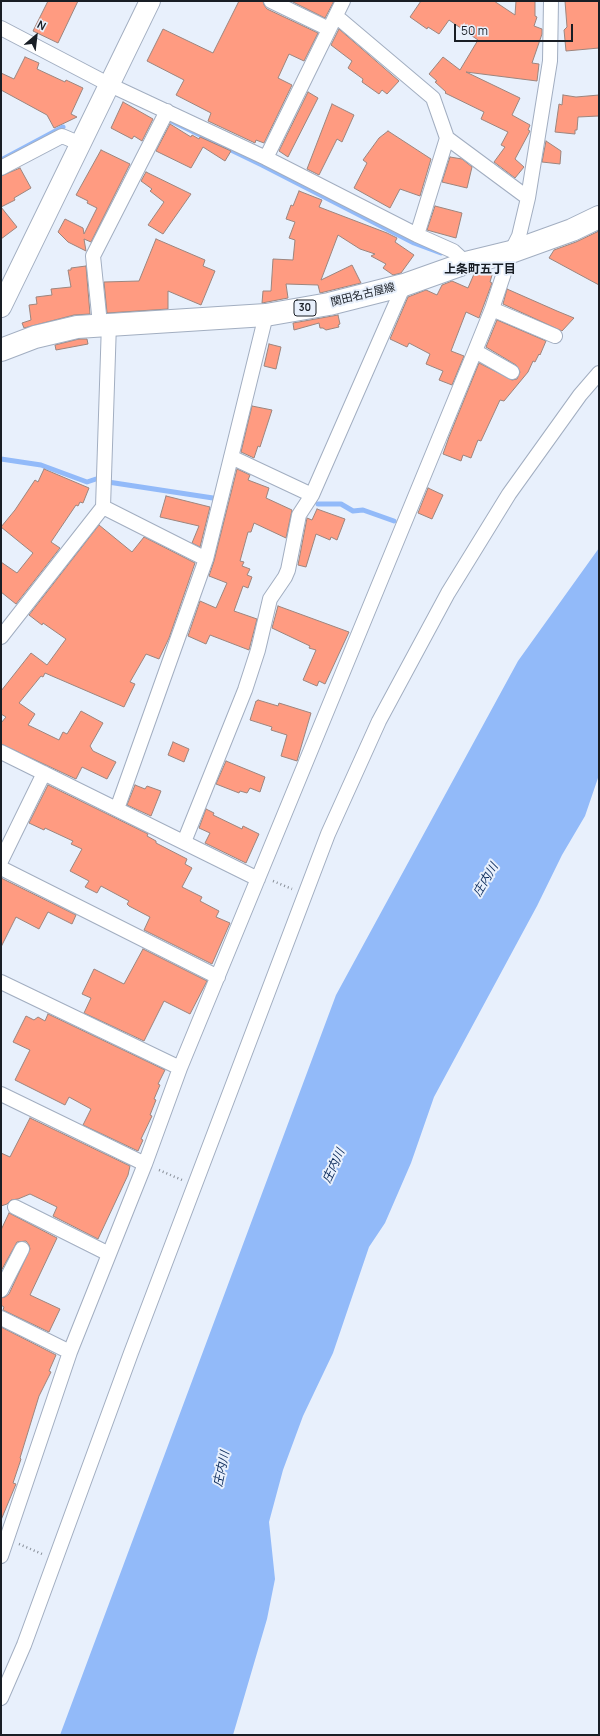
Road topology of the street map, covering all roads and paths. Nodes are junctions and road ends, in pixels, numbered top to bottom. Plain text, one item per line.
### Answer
1 (150, 1) edge
2 (271, 1) edge
3 (343, 1) edge
4 (551, 1) edge
5 (336, 16) junction
6 (1, 28) edge
7 (329, 29) junction
8 (110, 85) junction
9 (167, 111) junction
10 (447, 138) junction
11 (81, 144) junction
12 (266, 158) junction
13 (1, 168) edge
14 (528, 198) junction
15 (599, 217) edge
16 (417, 235) junction
17 (511, 252) junction
18 (466, 264) junction
19 (404, 285) junction
20 (1, 307) edge
21 (492, 309) junction
22 (266, 315) junction
23 (104, 324) junction
24 (555, 336) dead end
25 (1, 350) edge
26 (475, 351) junction
27 (512, 372) dead end
28 (599, 373) edge
29 (231, 457) junction
30 (312, 495) junction
31 (103, 507) junction
32 (206, 559) junction
33 (1, 637) edge
34 (1, 752) edge
35 (44, 773) junction
36 (117, 809) junction
37 (184, 842) junction
38 (1, 861) edge
39 (1, 868) edge
40 (259, 877) junction
41 (306, 894) junction
42 (218, 978) junction
43 (1, 982) edge
44 (180, 1068) junction
45 (1, 1094) edge
46 (145, 1164) junction
47 (195, 1185) junction
48 (15, 1207) dead end
49 (22, 1248) dead end
50 (109, 1254) junction
51 (1, 1290) edge
52 (1, 1318) edge
53 (70, 1352) junction
54 (4, 1545) edge
55 (55, 1559) junction
56 (1, 1698) edge

1 - 8 street
2 - 7 street
3 - 5 street
4 - 14 street
5 - 7 street
5 - 10 street
6 - 8 street
7 - 12 street
8 - 9 street
8 - 11 street
9 - 12 street
9 - 23 street
10 - 14 street
10 - 16 street
11 - 13 street
11 - 20 street
12 - 16 street
14 - 17 street
15 - 17 main road, 関田名古屋線 / 30
16 - 18 street
17 - 18 main road, 関田名古屋線 / 30
17 - 21 street
18 - 19 main road, 関田名古屋線 / 30
19 - 22 main road, 関田名古屋線 / 30
19 - 30 street
21 - 24 street
21 - 26 street
22 - 23 main road, 関田名古屋線 / 30
22 - 29 street
23 - 25 main road, 関田名古屋線 / 30
23 - 31 street
26 - 27 street
26 - 40 street
28 - 41 street
29 - 30 street
29 - 32 street
30 - 37 street
31 - 32 street
31 - 33 street
32 - 36 street
34 - 35 street
35 - 36 street
35 - 38 street
36 - 37 street
37 - 40 street
39 - 42 street
40 - 41 path
40 - 42 street
41 - 47 street
42 - 44 street
43 - 44 street
44 - 46 street
45 - 46 street
46 - 47 path
46 - 50 street
47 - 55 street
48 - 50 street
49 - 51 street
50 - 53 street
52 - 53 street
53 - 54 street
54 - 55 path
55 - 56 street

